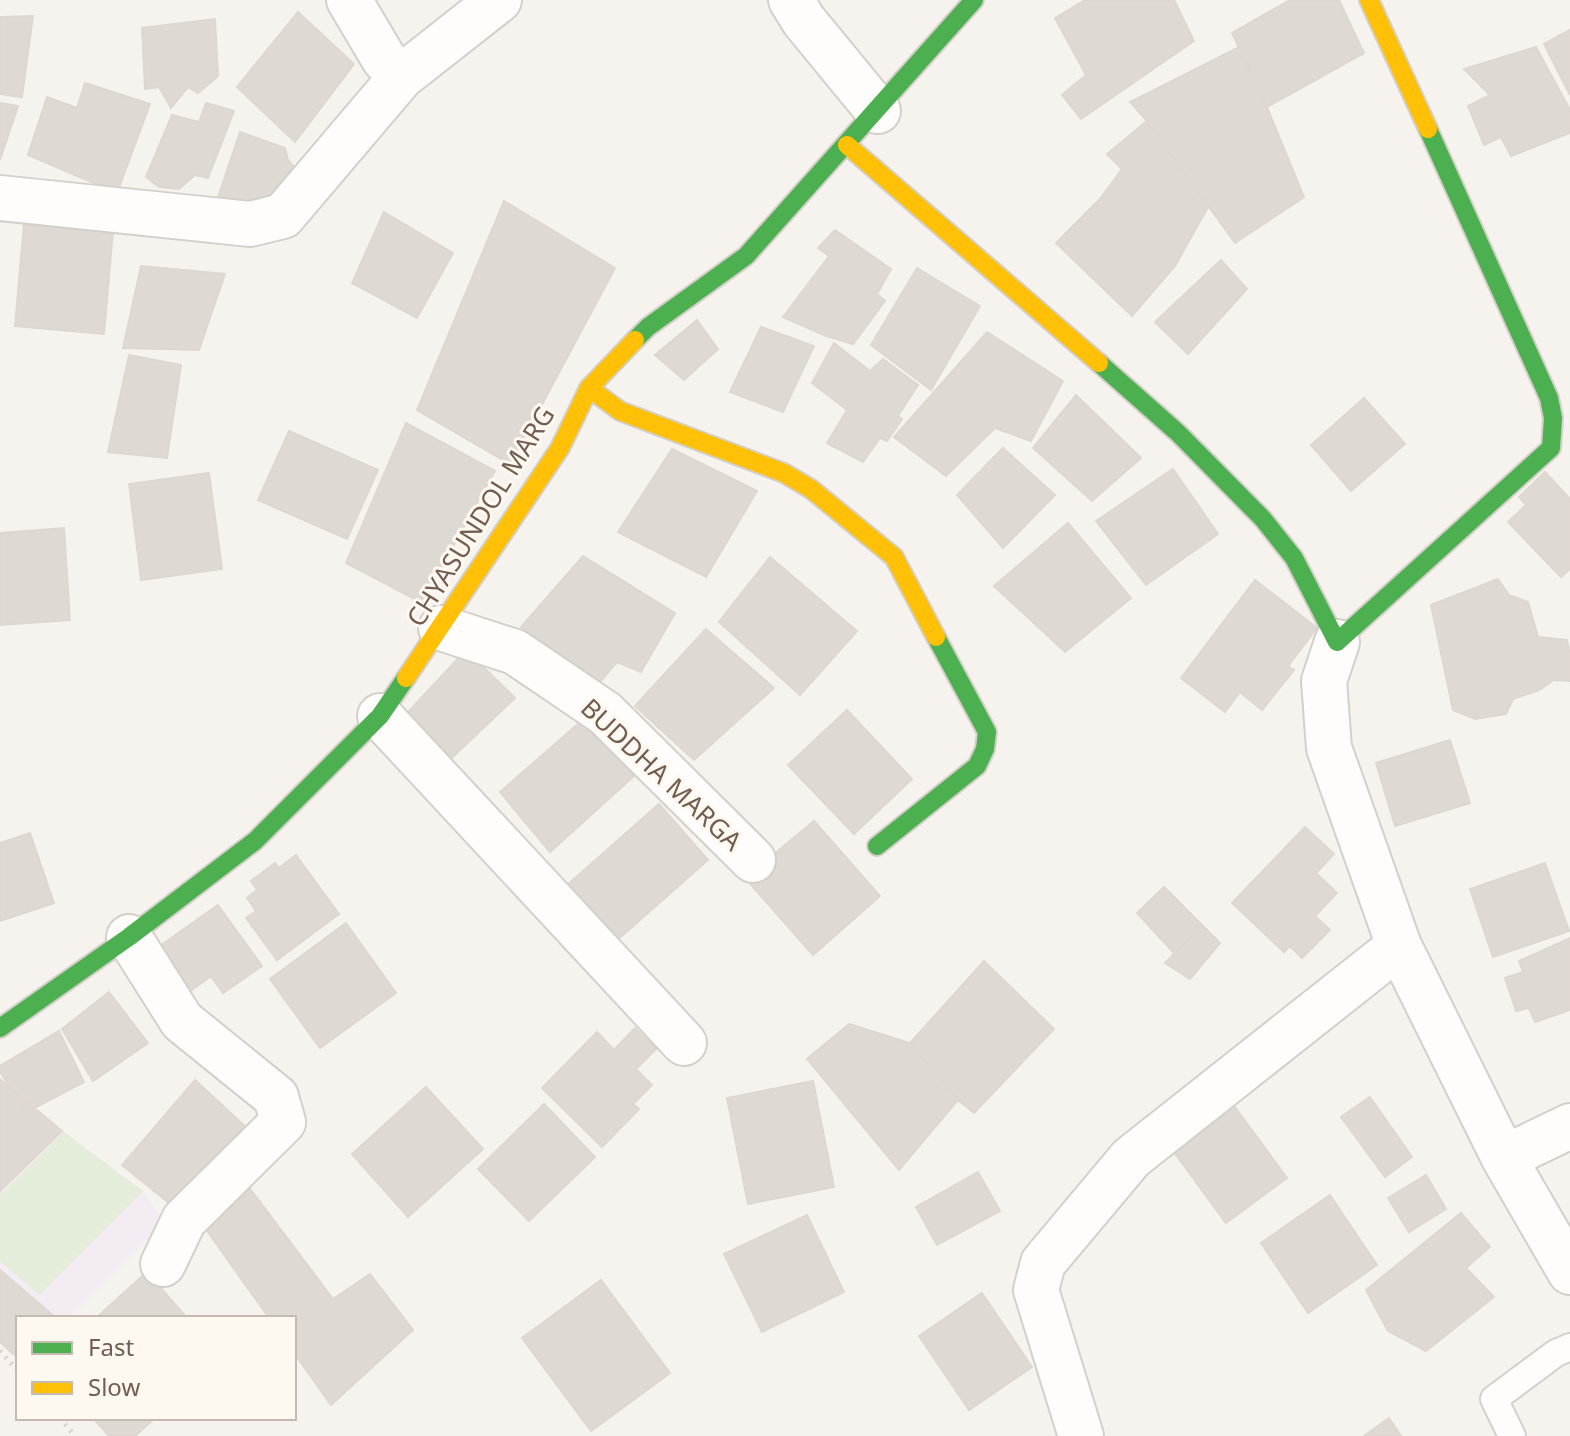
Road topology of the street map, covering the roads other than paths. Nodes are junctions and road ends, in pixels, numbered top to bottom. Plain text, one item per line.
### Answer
1 (349, 0) edge
2 (499, 0) edge
3 (791, 0) edge
4 (974, 0) edge
5 (1369, 0) edge
6 (401, 77) junction
7 (878, 111) junction
8 (847, 145) junction
9 (0, 198) edge
10 (589, 388) junction
11 (1562, 417) edge
12 (441, 628) junction
13 (1337, 642) junction
14 (380, 716) junction
15 (877, 846) dead end
16 (753, 860) dead end
17 (129, 937) junction
18 (1399, 946) junction
19 (0, 1028) edge
20 (684, 1043) dead end
21 (1570, 1126) edge
22 (1504, 1158) junction
23 (163, 1264) dead end
24 (1570, 1272) edge
25 (1570, 1347) edge
26 (1081, 1436) edge
27 (1512, 1436) edge

1 - 6 street
2 - 6 street
3 - 7 street
4 - 7 street, CHYASUNDOL MARG
5 - 11 street
6 - 9 street
7 - 8 street, CHYASUNDOL MARG
8 - 10 street, CHYASUNDOL MARG
8 - 13 street
10 - 12 street, CHYASUNDOL MARG
10 - 15 street
11 - 13 street
12 - 14 street, CHYASUNDOL MARG
12 - 16 street, BUDDHA MARGA
13 - 18 street
14 - 17 street, CHYASUNDOL MARG
14 - 20 street
17 - 19 street, CHYASUNDOL MARG
17 - 23 street
18 - 22 street
18 - 26 street
21 - 22 street
22 - 24 street
25 - 27 lane

